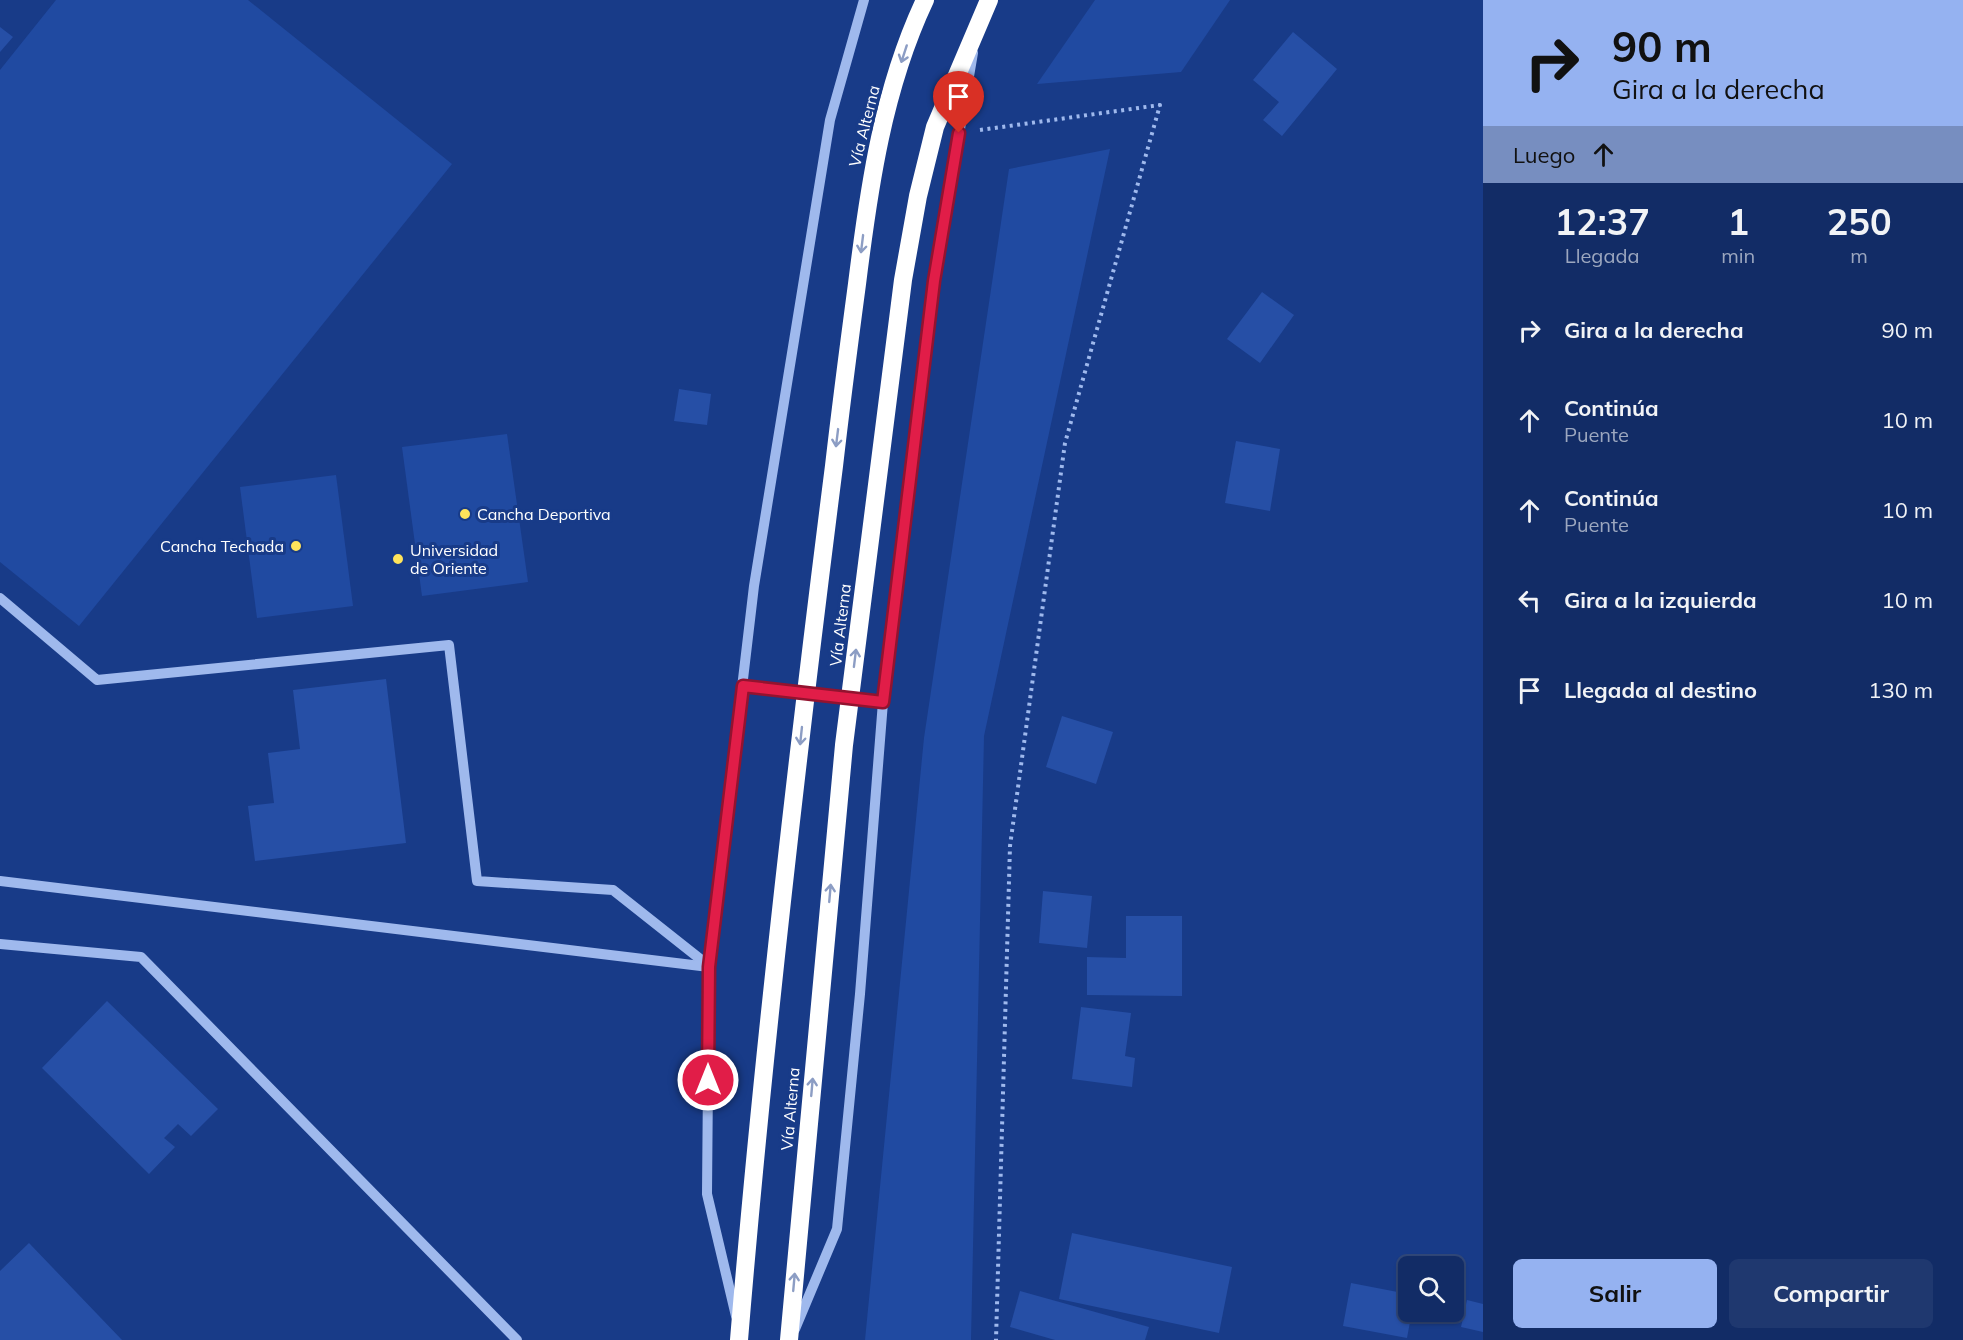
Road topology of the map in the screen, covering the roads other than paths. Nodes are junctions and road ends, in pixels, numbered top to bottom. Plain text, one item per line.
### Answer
1 (925, 0) edge
2 (989, 0) edge
3 (862, 1) edge
4 (978, 20) junction
5 (0, 598) edge
6 (743, 686) junction
7 (883, 702) junction
8 (0, 881) edge
9 (0, 944) edge
10 (709, 967) junction
11 (740, 1336) edge
12 (517, 1340) edge
13 (790, 1340) edge

1 -> 11 highway, Vía Alterna
2 - 4 highway, Vía Alterna
3 - 6 street
4 - 7 street
13 -> 4 highway, Vía Alterna
5 - 10 street
6 - 7 street, bridge
6 - 10 street
7 - 13 street
8 - 10 street
9 - 12 street
10 - 11 street

